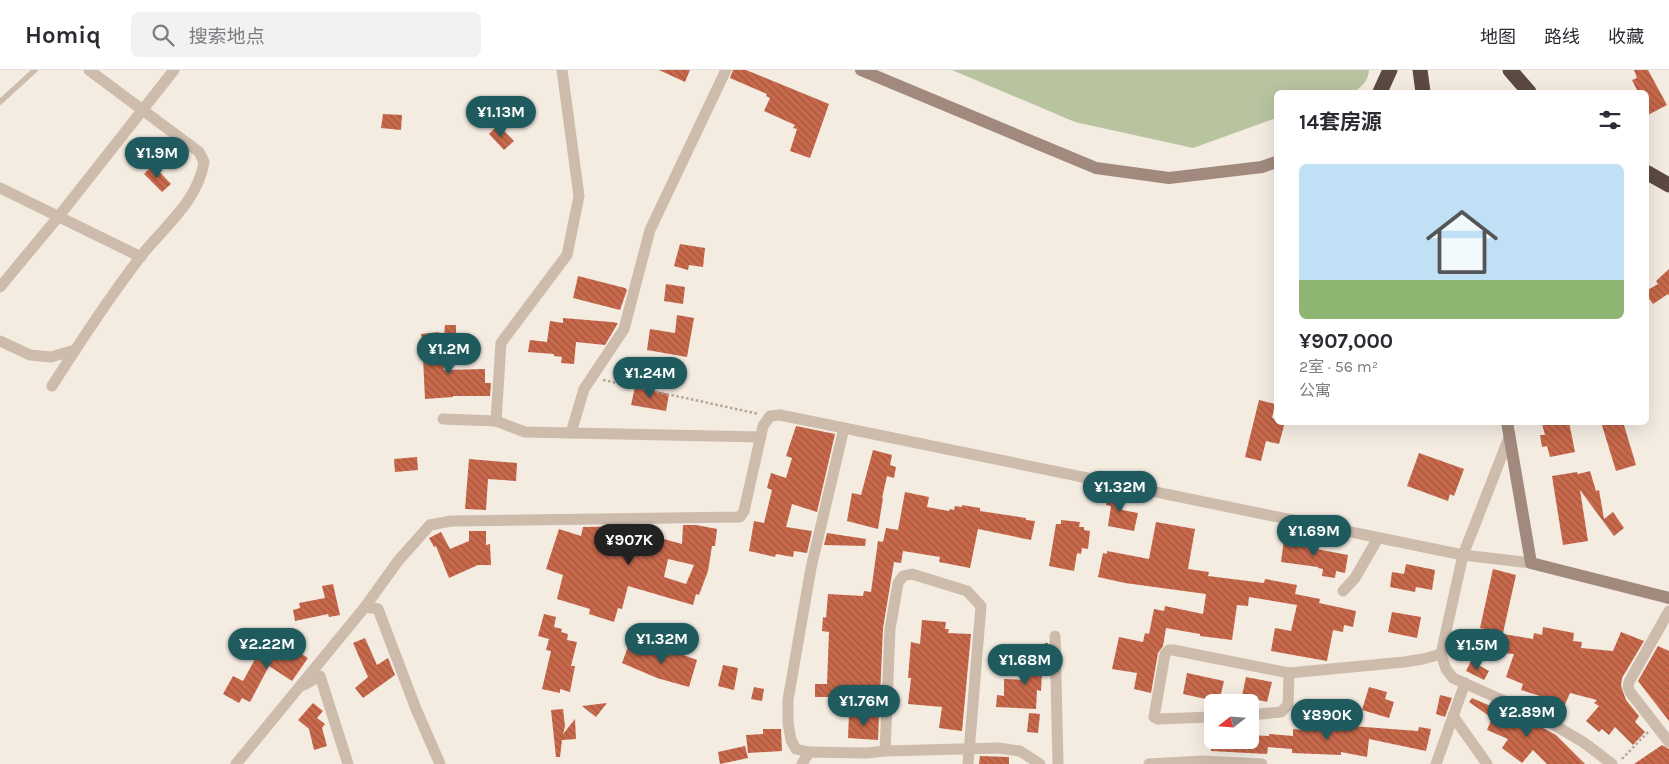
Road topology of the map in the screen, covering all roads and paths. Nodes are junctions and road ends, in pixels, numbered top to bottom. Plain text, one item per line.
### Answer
1 (35, 70) edge
2 (89, 70) edge
3 (174, 70) edge
4 (562, 70) edge
5 (726, 70) edge
6 (861, 70) edge
7 (1390, 70) edge
8 (1420, 70) edge
9 (1510, 70) edge
10 (1381, 90) edge
11 (1423, 90) edge
12 (1527, 90) edge
13 (0, 102) edge
14 (143, 110) junction
15 (1274, 163) edge
16 (1649, 174) edge
17 (1669, 185) edge
18 (0, 188) edge
19 (59, 216) junction
20 (141, 257) junction
21 (2, 280) edge
22 (0, 341) edge
23 (75, 350) junction
24 (591, 378) junction
25 (52, 386) dead end
26 (770, 416) junction
27 (443, 419) dead end
28 (496, 421) junction
29 (844, 428) junction
30 (1508, 429) edge
31 (571, 433) junction
32 (761, 437) junction
33 (1378, 538) junction
34 (1463, 555) junction
35 (1531, 563) junction
36 (1343, 592) dead end
37 (1669, 598) edge
38 (365, 607) junction
39 (1669, 611) edge
40 (1055, 636) dead end
41 (1441, 654) junction
42 (1289, 673) junction
43 (1465, 683) junction
44 (298, 689) junction
45 (1259, 714) edge
46 (1453, 716) junction
47 (1204, 717) edge
48 (1656, 724) junction
49 (1669, 742) edge
50 (970, 749) junction
51 (885, 751) junction
52 (809, 752) junction
53 (866, 759) edge
54 (1202, 762) edge
55 (236, 764) edge
56 (348, 764) edge
57 (440, 764) edge
58 (802, 764) edge
59 (968, 764) edge
60 (1040, 764) edge
61 (1058, 764) edge
62 (1149, 764) edge
63 (1262, 764) edge
64 (1436, 764) edge
65 (1487, 764) edge
66 (1612, 764) edge
67 (1618, 764) edge

1 - 13 lane
2 - 14 street
3 - 14 street
4 - 28 street
5 - 24 street
6 - 15 street
7 - 10 highway
8 - 11 highway
9 - 12 highway
14 - 19 street
14 - 20 street
16 - 17 highway
18 - 19 street
19 - 20 street
19 - 21 street
20 - 23 street
22 - 23 street
23 - 25 street
24 - 26 path
24 - 31 street
26 - 29 street
26 - 32 street
27 - 28 street
28 - 31 street
29 - 33 street
29 - 52 street
30 - 34 street
30 - 35 street
31 - 32 street
32 - 38 street
33 - 34 street
33 - 36 street
34 - 35 street
34 - 41 street
35 - 37 street
38 - 44 street
38 - 57 street
39 - 48 street
40 - 61 street
41 - 42 street
41 - 43 street
42 - 45 street
42 - 47 street
43 - 46 street
43 - 66 street
44 - 55 street
44 - 56 street
46 - 64 street
46 - 65 street
48 - 49 street
48 - 67 path
50 - 51 street
50 - 51 street
50 - 59 street
50 - 60 street
51 - 53 street
52 - 53 street
52 - 58 street
54 - 62 street
54 - 63 street

